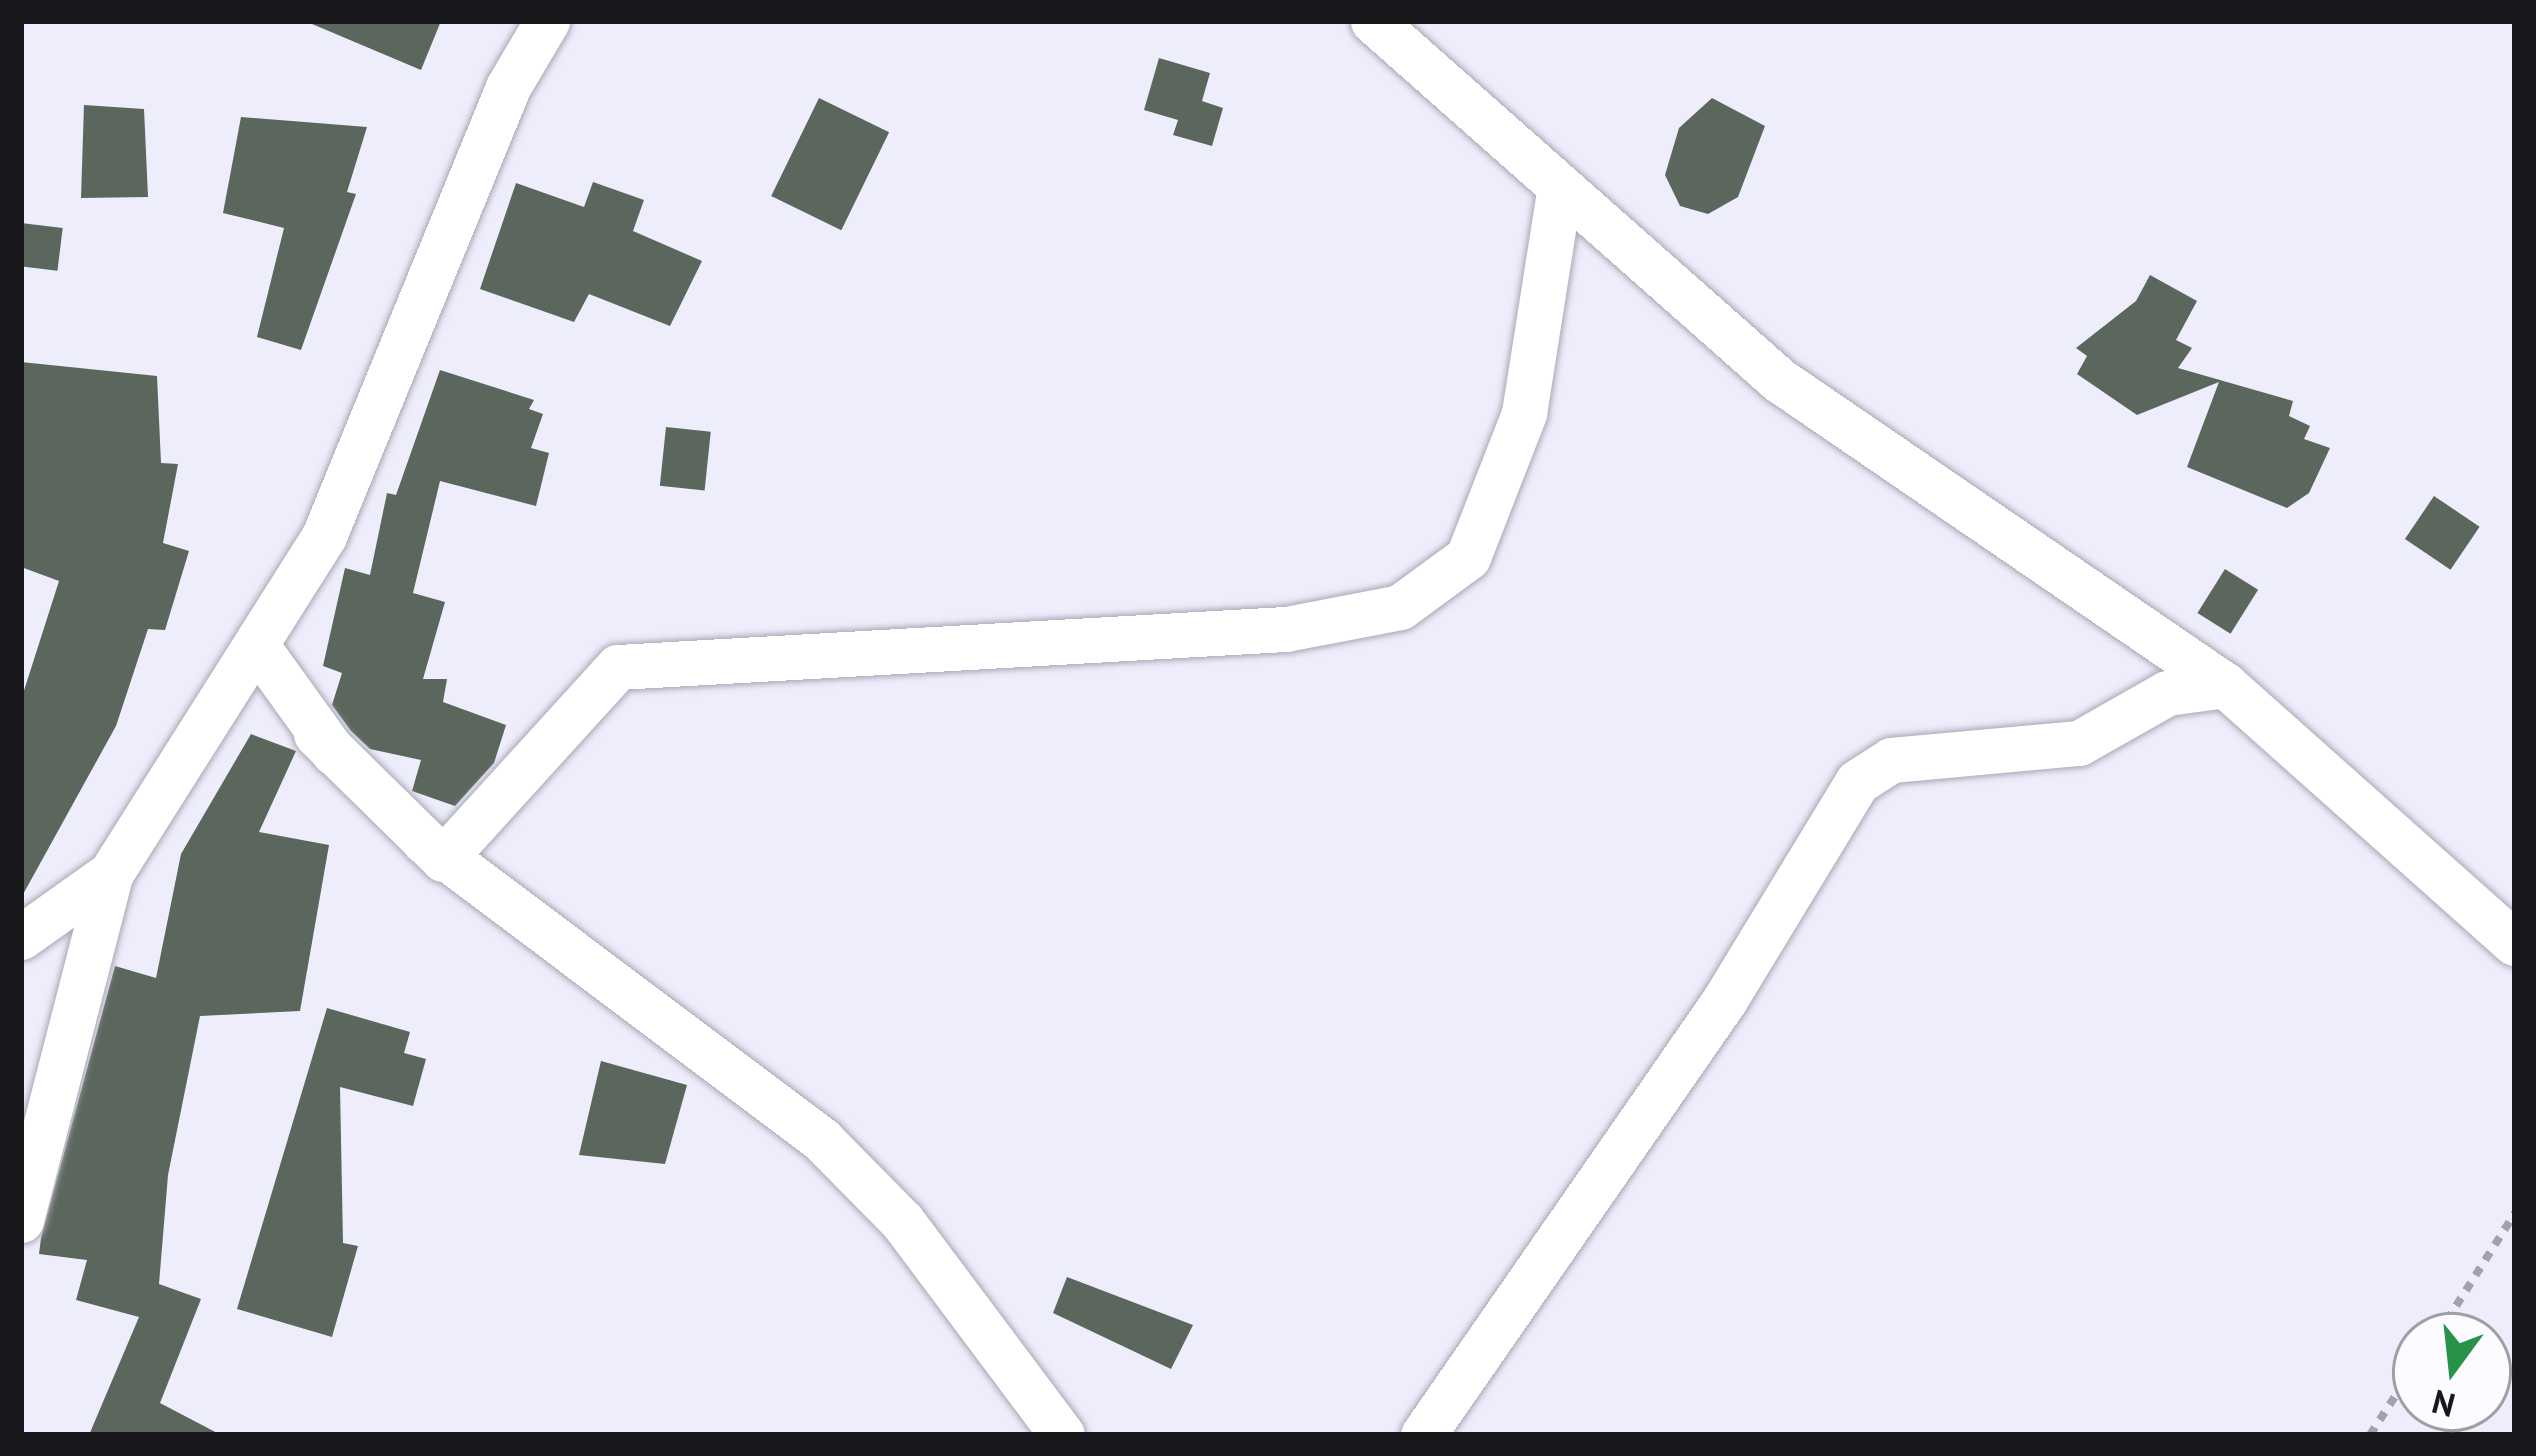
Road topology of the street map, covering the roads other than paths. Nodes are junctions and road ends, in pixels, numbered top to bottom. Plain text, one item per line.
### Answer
1 (547, 21) edge
2 (1373, 21) edge
3 (1559, 190) junction
4 (259, 649) junction
5 (2225, 686) junction
6 (443, 859) junction
7 (111, 872) junction
8 (21, 937) edge
9 (2515, 944) edge
10 (21, 1220) edge
11 (1062, 1435) edge
12 (1423, 1435) edge

1 - 4 street
2 - 3 street
3 - 5 street
3 - 6 street
4 - 6 street
4 - 7 street
5 - 9 street
5 - 12 street
6 - 11 street
7 - 8 street
7 - 10 street

